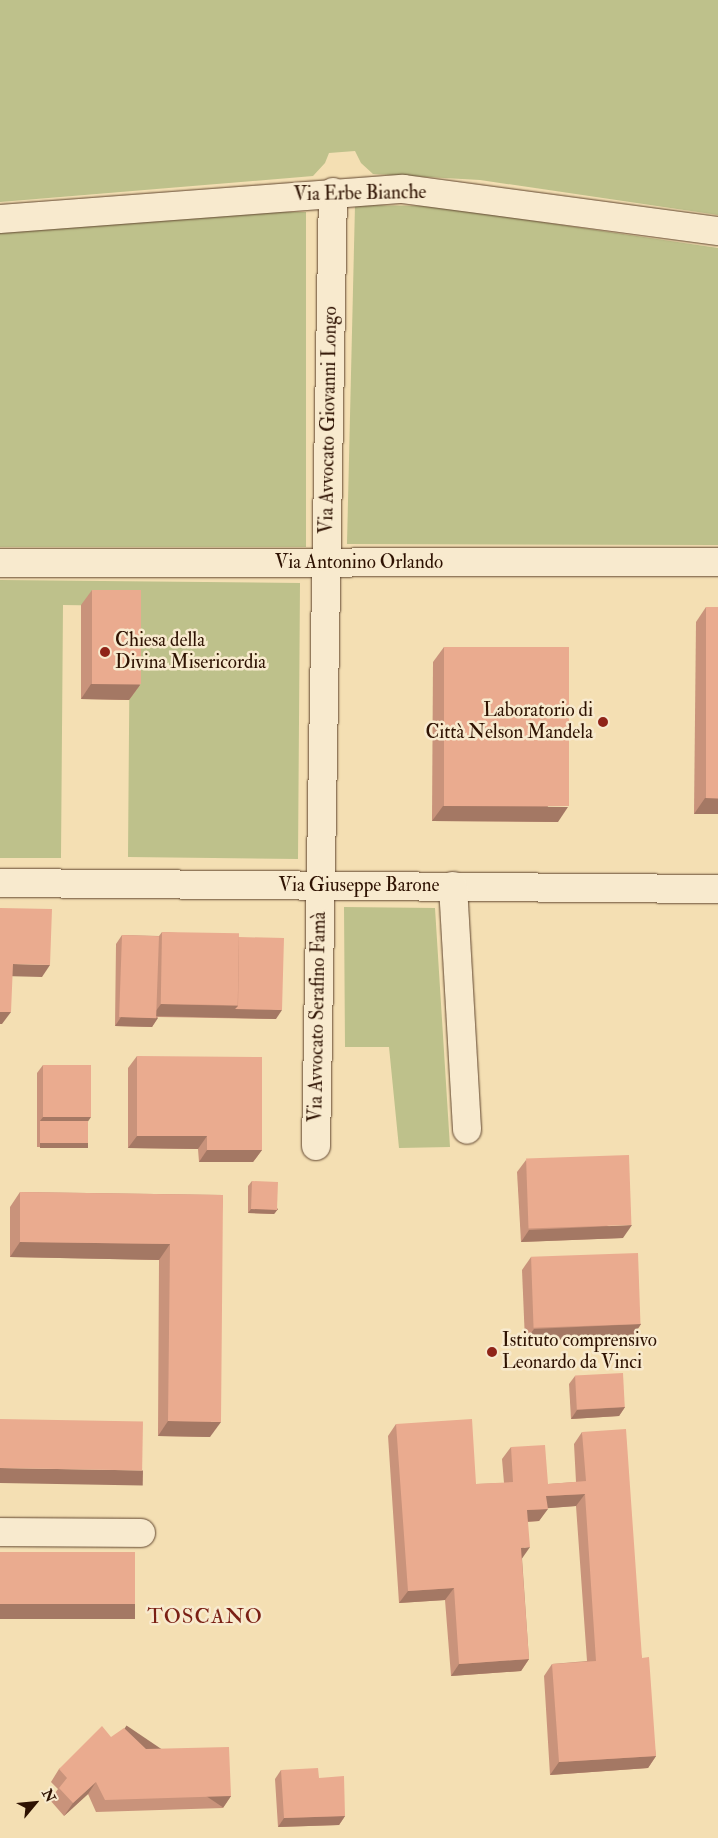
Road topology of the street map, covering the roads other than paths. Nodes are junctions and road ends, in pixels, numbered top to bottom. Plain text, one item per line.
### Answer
1 (333, 192) junction
2 (0, 219) edge
3 (718, 231) edge
4 (718, 562) edge
5 (0, 563) edge
6 (326, 564) junction
7 (0, 884) edge
8 (453, 886) junction
9 (320, 888) junction
10 (718, 889) edge
11 (467, 1130) dead end
12 (316, 1146) dead end
13 (0, 1532) edge
14 (141, 1533) dead end

1 - 2 street, Via Erbe Bianche
1 - 3 street, Via Erbe Bianche
1 - 6 street, Via Avvocato Giovanni Longo
4 - 6 street, Via Antonino Orlando
5 - 6 street, Via Antonino Orlando
6 - 9 street, Via Avvocato Giovanni Longo
7 - 9 street, Via Giuseppe Barone
8 - 9 street, Via Giuseppe Barone
8 - 10 street, Via Giuseppe Barone
8 - 11 street
9 - 12 street, Via Avvocato Serafino Famà
13 - 14 street

